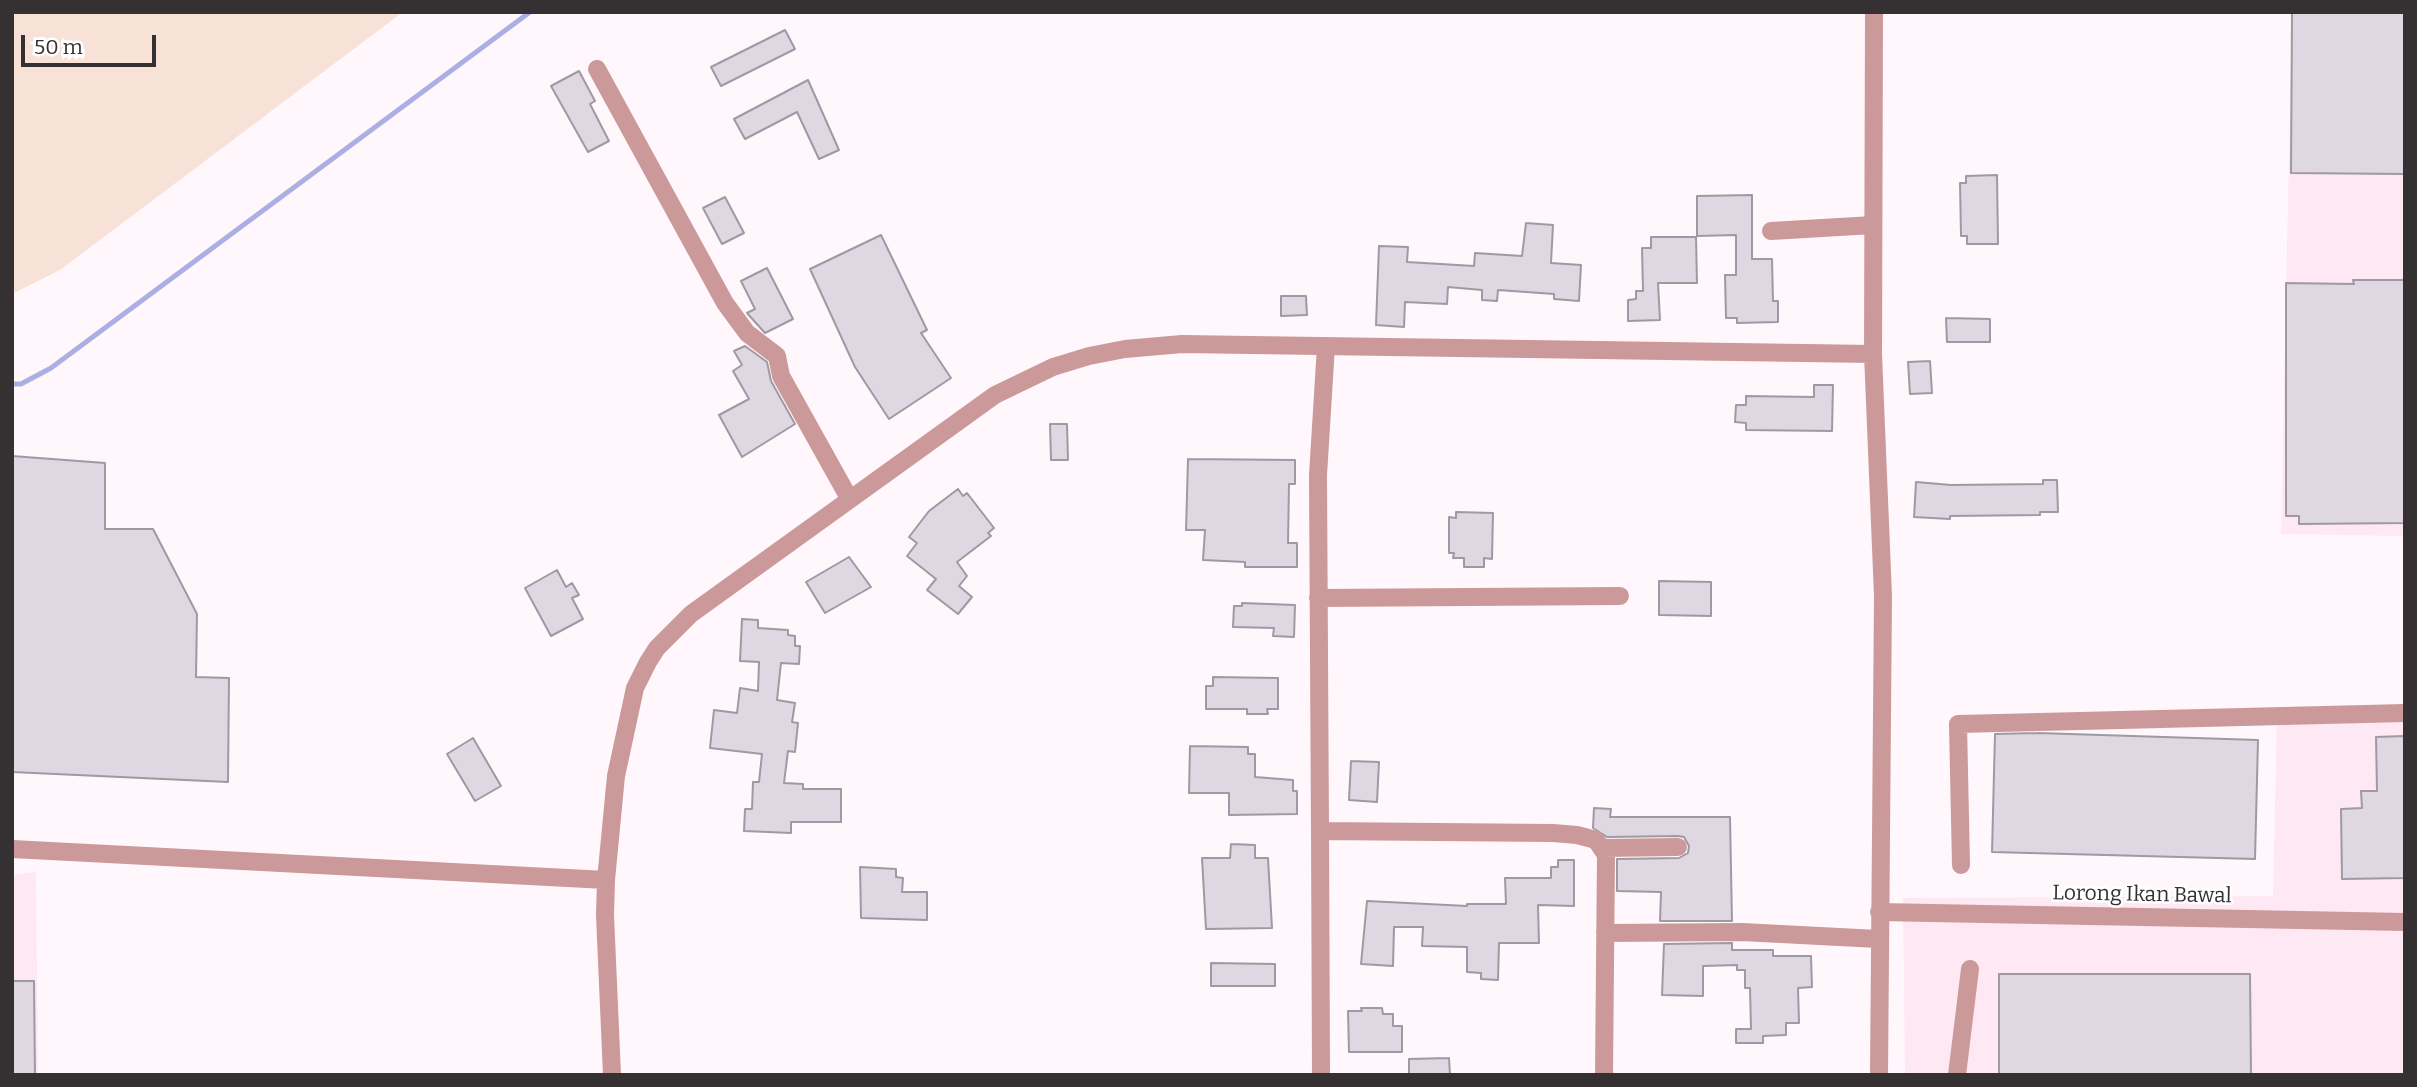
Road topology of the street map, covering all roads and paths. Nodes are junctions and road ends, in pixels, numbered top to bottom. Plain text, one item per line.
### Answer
1 (1874, 12) edge
2 (597, 69) dead end
3 (1873, 225) junction
4 (1771, 231) dead end
5 (1326, 346) junction
6 (1873, 355) junction
7 (849, 498) junction
8 (1620, 596) dead end
9 (1318, 598) junction
10 (2405, 713) edge
11 (1320, 831) junction
12 (1678, 846) dead end
13 (1602, 848) junction
14 (12, 849) edge
15 (1961, 865) dead end
16 (606, 880) junction
17 (1879, 912) junction
18 (2405, 922) edge
19 (1605, 933) junction
20 (1878, 939) junction
21 (1970, 969) dead end
22 (612, 1075) edge
23 (1321, 1075) edge
24 (1604, 1075) edge
25 (1879, 1075) edge
26 (1957, 1075) edge

1 - 3 street
2 - 7 street
3 - 4 street
3 - 6 street
5 - 6 street
5 - 7 street
5 - 9 street
6 - 17 street
7 - 16 street
8 - 9 street
9 - 11 street
10 - 15 street
11 - 13 street
11 - 23 street
12 - 13 street
13 - 19 street
14 - 16 street
16 - 22 street
17 - 18 street, Lorong Ikan Bawal
17 - 20 street
19 - 20 street
19 - 24 street
20 - 25 street
21 - 26 street

